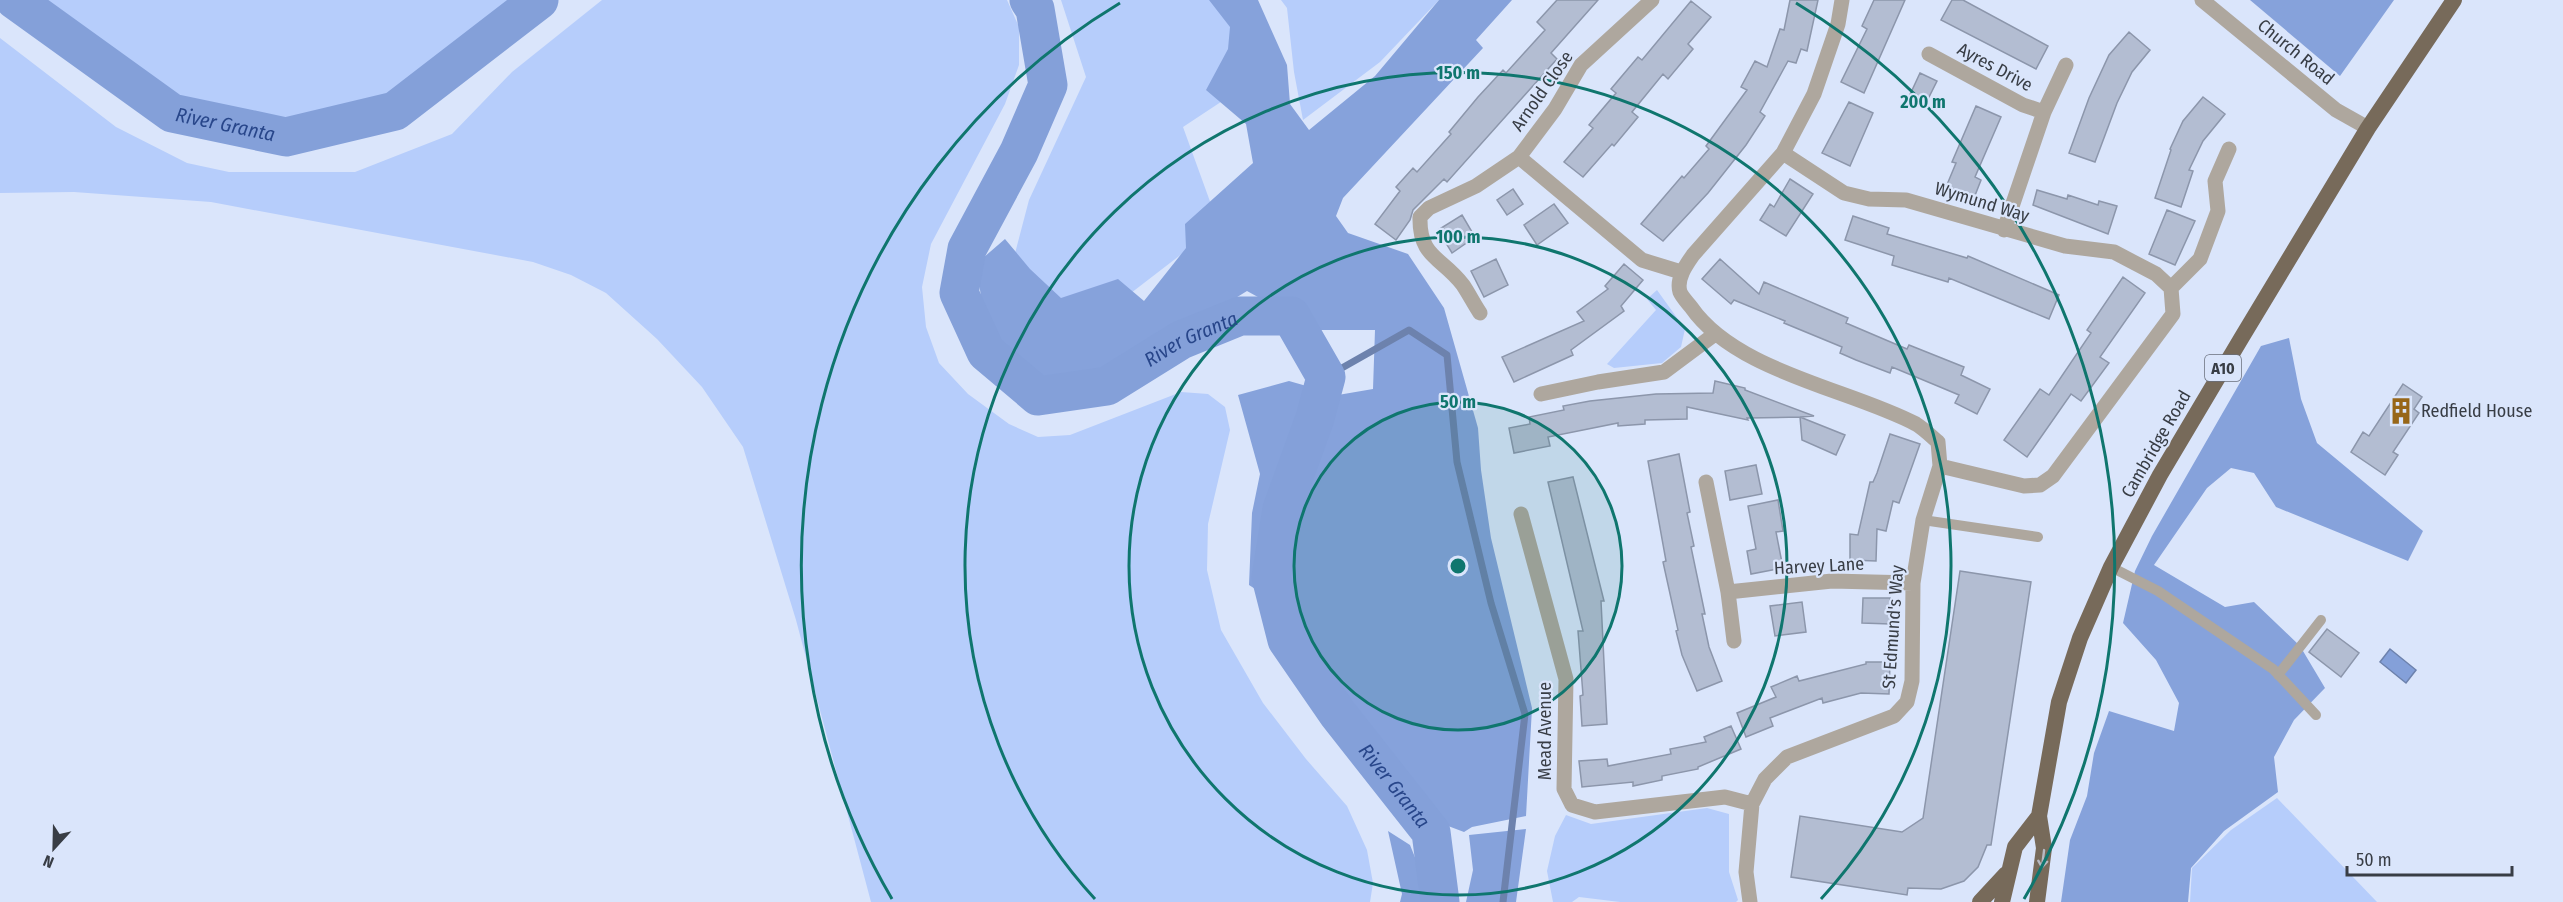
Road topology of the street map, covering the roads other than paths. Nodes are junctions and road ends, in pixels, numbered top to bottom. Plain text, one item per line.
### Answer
1 (1652, 0) edge
2 (1842, 0) edge
3 (2202, 0) edge
4 (2454, 0) edge
5 (1929, 54) dead end
6 (2066, 64) dead end
7 (2044, 112) junction
8 (2368, 128) junction
9 (2229, 149) dead end
10 (1783, 153) junction
11 (1519, 157) junction
12 (2004, 230) junction
13 (1681, 272) junction
14 (2171, 288) junction
15 (1480, 313) dead end
16 (1715, 334) junction
17 (1541, 394) dead end
18 (1940, 466) junction
19 (1706, 482) dead end
20 (1521, 514) dead end
21 (1923, 520) junction
22 (2038, 537) dead end
23 (2111, 567) junction
24 (1913, 583) junction
25 (1728, 592) junction
26 (2321, 620) dead end
27 (1734, 641) dead end
28 (2278, 675) junction
29 (2316, 715) dead end
30 (1752, 804) junction
31 (2038, 816) junction
32 (2008, 872) junction
33 (1750, 902) edge
34 (1980, 902) edge
35 (2002, 902) edge
36 (2037, 902) edge

1 - 11 street, Arnold Close
2 - 10 street
3 - 8 street, Church Road
4 - 8 highway, Cambridge Road / A10
5 - 7 street, Ayres Drive
6 - 7 street, Ayres Drive
7 - 12 street, Ayres Drive
8 - 23 highway, Cambridge Road / A10
9 - 14 street
10 - 12 street, Wymund Way
10 - 13 street
11 - 13 street, Arnold Close
11 - 15 street, Arnold Close
12 - 14 street, Wymund Way
13 - 16 street
14 - 18 street
16 - 17 street
16 - 18 street
18 - 21 street, St Edmund's Way
19 - 25 street
20 - 30 street, Mead Avenue
21 - 22 lane
21 - 24 street, St Edmund's Way
23 - 28 lane
23 - 31 highway, Cambridge Road / A10
24 - 25 street, Harvey Lane
24 - 30 street, St Edmund's Way
25 - 27 street
26 - 28 lane
28 - 29 lane
30 - 33 street, St Edmund's Way
31 - 32 highway, Cambridge Road / A10
31 -> 36 highway, Cambridge Road / A10
32 - 34 highway
32 - 35 highway, Cambridge Road / A10

